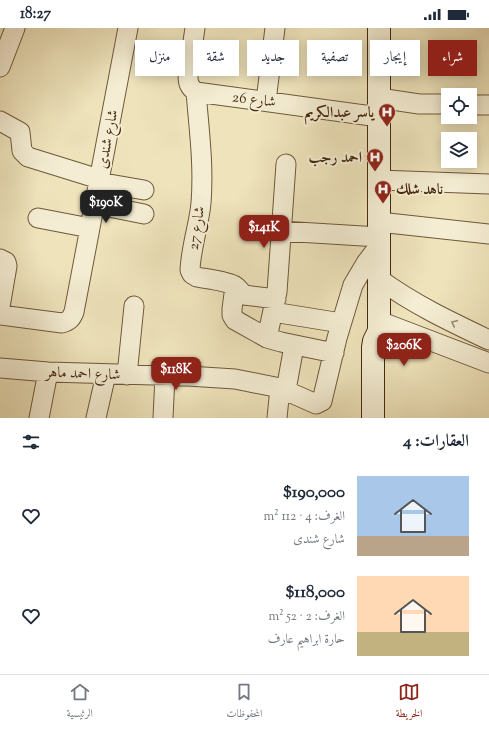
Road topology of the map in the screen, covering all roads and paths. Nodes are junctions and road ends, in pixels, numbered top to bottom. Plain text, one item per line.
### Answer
1 (15, 28) edge
2 (128, 28) edge
3 (195, 28) edge
4 (276, 28) edge
5 (380, 28) edge
6 (0, 67) edge
7 (196, 92) junction
8 (266, 101) junction
9 (441, 104) edge
10 (477, 105) edge
11 (489, 105) edge
12 (379, 108) junction
13 (0, 122) edge
14 (286, 164) dead end
15 (99, 180) junction
16 (379, 180) junction
17 (489, 184) edge
18 (144, 190) dead end
19 (94, 204) junction
20 (144, 214) dead end
21 (38, 218) dead end
22 (90, 228) junction
23 (281, 231) junction
24 (489, 234) edge
25 (379, 235) junction
26 (0, 259) edge
27 (379, 280) junction
28 (235, 286) junction
29 (274, 305) junction
30 (134, 306) dead end
31 (0, 307) edge
32 (0, 315) edge
33 (341, 323) junction
34 (379, 326) junction
35 (267, 338) junction
36 (489, 340) edge
37 (294, 346) junction
38 (462, 352) junction
39 (334, 353) junction
40 (489, 363) edge
41 (0, 368) edge
42 (48, 372) junction
43 (106, 374) junction
44 (127, 375) junction
45 (165, 376) junction
46 (283, 389) junction
47 (39, 418) edge
48 (96, 418) edge
49 (163, 418) edge
50 (277, 418) edge
51 (373, 418) edge
52 (387, 418) edge

1 - 6 street
2 - 15 street, شارع شندى
3 - 7 street
4 - 8 street
5 - 12 main road
7 - 8 street, شارع 26
7 - 28 street, شارع 27
8 - 12 street, شارع 26
9 - 12 street, شارع 26
10 - 11 street
12 - 16 main road
13 - 15 street
14 - 23 street
15 - 18 street
15 - 19 street, شارع شندى
16 - 17 street
16 - 25 main road
19 - 20 street
19 - 22 street, شارع شندى
21 - 22 street
22 - 32 street, شارع شندى
23 - 25 street
23 - 29 street
24 - 25 street
25 - 27 main road
25 - 33 street
26 - 31 street
27 - 34 main road
36 -> 27 street
28 - 29 street, شارع 27
28 - 35 street
29 - 33 street, شارع 27
29 - 35 street
30 - 44 street
33 - 39 street
34 - 38 street
34 - 51 main road
34 - 52 main road
35 - 37 street
36 - 38 street
37 - 39 street
37 - 46 street
38 - 40 street
39 - 46 street, شارع احمد ماهر
41 - 42 street, شارع احمد ماهر
42 - 43 street, شارع احمد ماهر
42 - 47 street
43 - 44 street, شارع احمد ماهر
43 - 48 street
44 - 45 street, شارع احمد ماهر
45 - 46 street, شارع احمد ماهر
45 - 49 street
46 - 50 street

